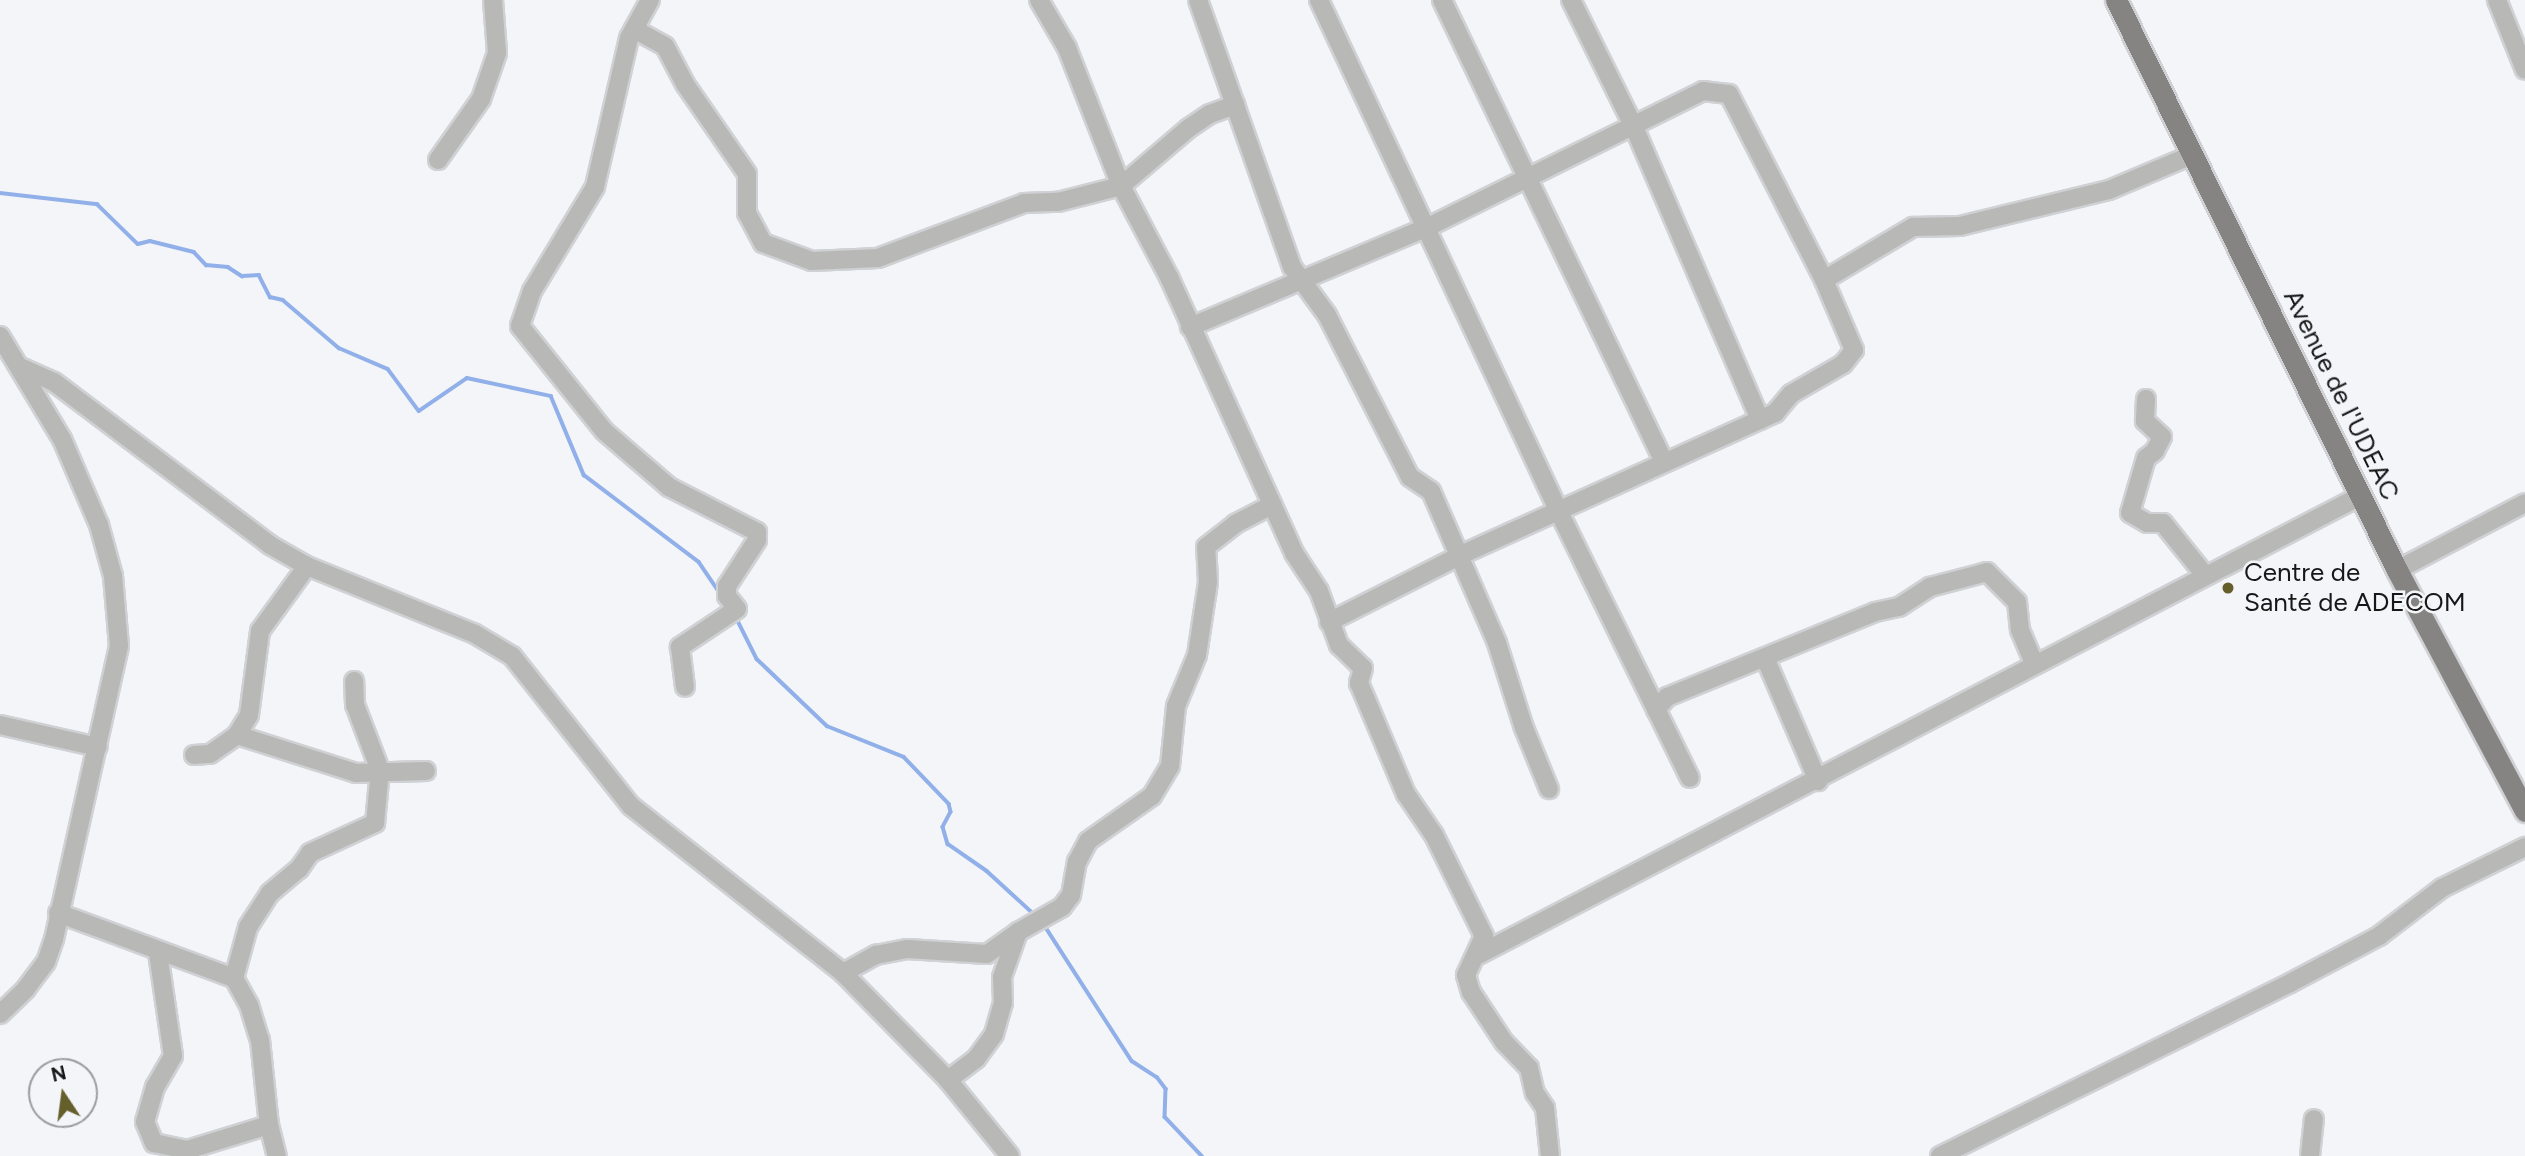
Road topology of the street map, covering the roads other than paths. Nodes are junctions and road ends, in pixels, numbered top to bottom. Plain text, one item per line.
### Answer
1 (493, 0) edge
2 (650, 0) edge
3 (1040, 0) edge
4 (1198, 0) edge
5 (1319, 0) edge
6 (1442, 0) edge
7 (1572, 0) edge
8 (2116, 0) edge
9 (2497, 0) edge
10 (634, 29) junction
11 (2525, 70) edge
12 (1235, 105) junction
13 (1634, 127) junction
14 (2192, 155) junction
15 (438, 160) dead end
16 (1529, 176) junction
17 (1121, 186) junction
18 (1428, 226) junction
19 (1303, 280) junction
20 (1825, 280) junction
21 (1190, 327) junction
22 (0, 336) edge
23 (20, 367) junction
24 (2146, 399) dead end
25 (1760, 420) junction
26 (1664, 462) junction
27 (2360, 496) junction
28 (2525, 503) edge
29 (1272, 505) junction
30 (1560, 514) junction
31 (1461, 555) junction
32 (307, 566) junction
33 (2397, 570) junction
34 (2204, 574) junction
35 (1329, 622) junction
36 (1766, 660) junction
37 (2034, 663) junction
38 (354, 681) dead end
39 (685, 687) dead end
40 (1656, 710) junction
41 (0, 725) edge
42 (237, 735) junction
43 (98, 747) junction
44 (194, 755) dead end
45 (380, 770) junction
46 (426, 771) dead end
47 (1690, 778) dead end
48 (1818, 781) junction
49 (1549, 789) dead end
50 (2525, 811) edge
51 (2525, 847) edge
52 (58, 913) junction
53 (1018, 932) junction
54 (158, 953) junction
55 (1478, 955) junction
56 (843, 973) junction
57 (234, 978) junction
58 (0, 1014) edge
59 (948, 1080) junction
60 (2314, 1119) dead end
61 (268, 1125) junction
62 (277, 1156) edge
63 (1010, 1156) edge
64 (1550, 1156) edge
65 (1940, 1156) edge
66 (2310, 1156) edge

1 - 15 street
2 - 10 street
3 - 17 street
4 - 12 street
5 - 18 street
6 - 16 street
7 - 13 street
8 - 14 main road, Avenue de I'UDEAC
9 - 11 street
10 - 17 street
10 - 39 street
12 - 17 street
12 - 19 street
13 - 16 street
13 - 20 street
13 - 25 street
14 - 20 street
14 - 27 main road, Avenue de I'UDEAC
16 - 18 street
16 - 26 street
17 - 21 street
18 - 19 street
18 - 30 street
19 - 21 street
19 - 31 street
20 - 25 street
21 - 29 street
22 - 23 street
23 - 32 street
23 - 43 street
24 - 34 street
25 - 26 street
26 - 30 street
27 - 33 main road, Avenue de I'UDEAC
27 - 34 street
28 - 33 street
29 - 35 street
29 - 53 street
30 - 31 street
30 - 40 street
31 - 35 street
31 - 49 street
32 - 42 street
32 - 56 street
33 - 50 main road, Avenue de I'UDEAC
34 - 37 street
35 - 55 street
36 - 37 street
36 - 40 street
36 - 48 street
37 - 48 street
38 - 45 street
40 - 47 street
41 - 43 street
42 - 44 street
42 - 45 street
43 - 52 street
45 - 46 street
45 - 57 street
48 - 55 street
51 - 65 street
52 - 54 street
52 - 58 street
53 - 56 street
53 - 59 street
54 - 57 street
54 - 61 street
55 - 64 street
56 - 59 street
57 - 61 street
59 - 63 street
60 - 66 street
61 - 62 street

